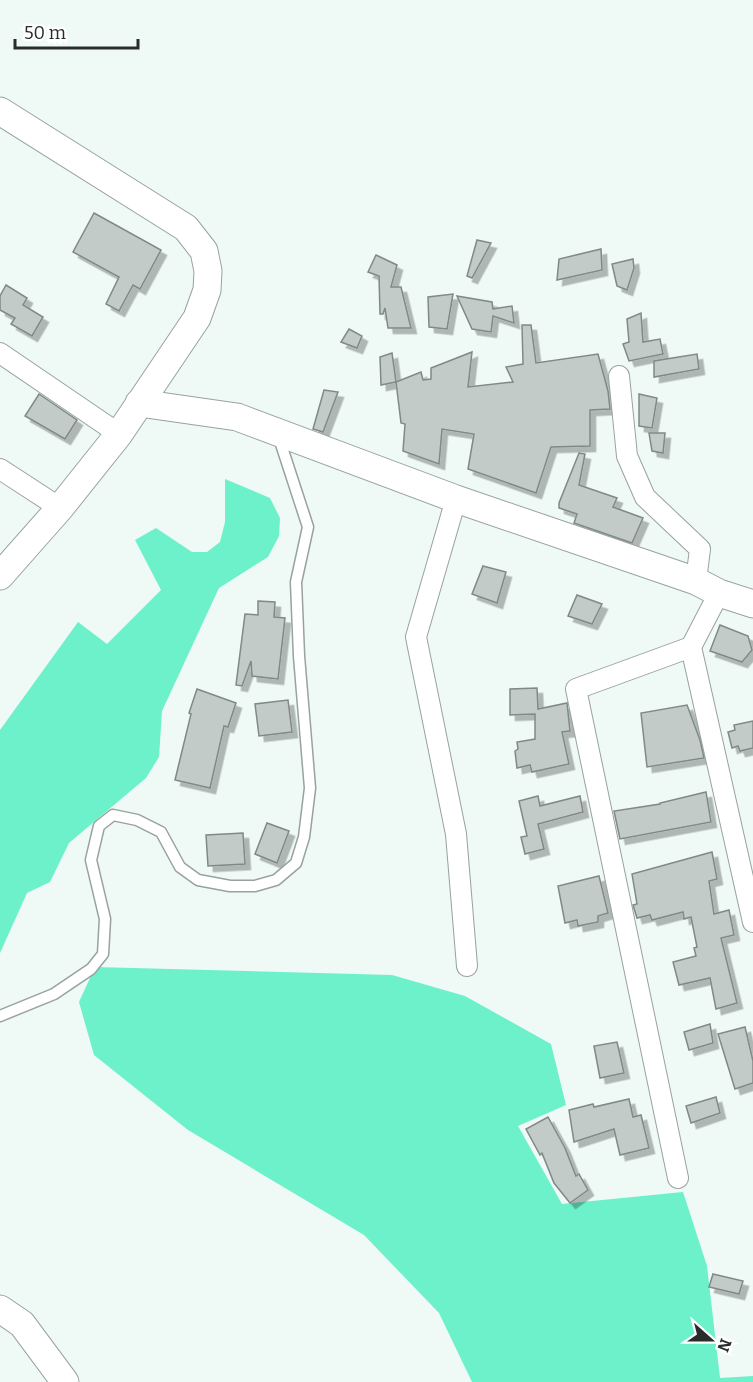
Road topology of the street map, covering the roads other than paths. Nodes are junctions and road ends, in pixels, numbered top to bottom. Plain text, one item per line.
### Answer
1 (0, 111) edge
2 (0, 354) edge
3 (619, 376) dead end
4 (139, 403) junction
5 (277, 432) junction
6 (119, 434) junction
7 (0, 469) edge
8 (456, 499) junction
9 (60, 508) junction
10 (0, 576) edge
11 (707, 587) junction
12 (753, 604) edge
13 (691, 647) junction
14 (753, 922) edge
15 (467, 966) dead end
16 (0, 1016) edge
17 (678, 1178) dead end
18 (0, 1309) edge
19 (65, 1382) edge

1 - 4 street
2 - 6 street
3 - 11 street
4 - 5 street
4 - 6 street
5 - 8 street
5 - 16 lane
6 - 9 street
7 - 9 street
8 - 11 street
8 - 15 street
9 - 10 street
11 - 12 street
11 - 13 street
13 - 14 street
13 - 17 street
18 - 19 street

